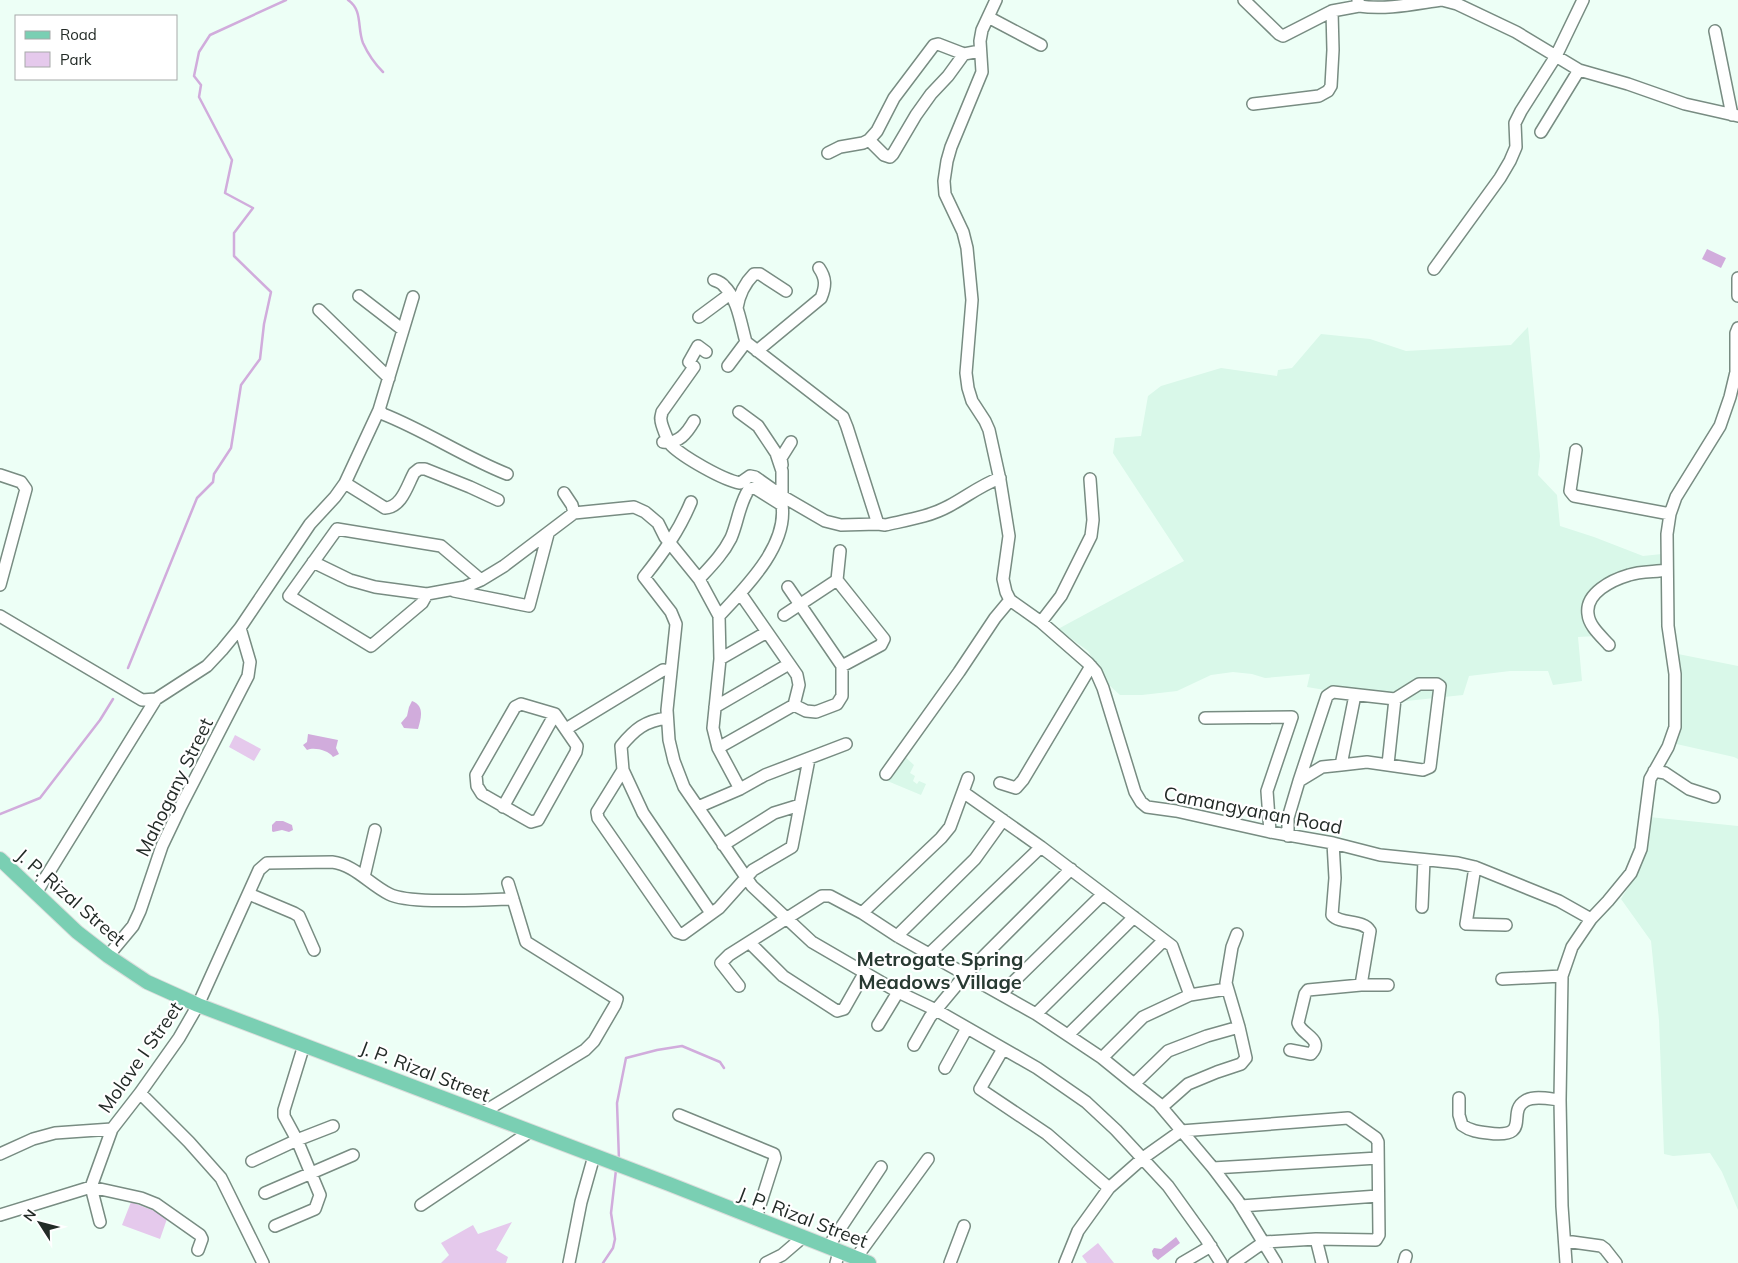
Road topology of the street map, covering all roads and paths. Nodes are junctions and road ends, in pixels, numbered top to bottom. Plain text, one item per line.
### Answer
1 (996, 0) edge
2 (1244, 0) edge
3 (1441, 0) edge
4 (1583, 0) edge
5 (1358, 3) edge
6 (1332, 11) junction
7 (988, 17) junction
8 (1715, 31) dead end
9 (1041, 45) dead end
10 (980, 51) junction
11 (964, 54) junction
12 (1556, 56) junction
13 (1579, 70) junction
14 (1253, 104) dead end
15 (1735, 116) edge
16 (1541, 132) dead end
17 (869, 140) junction
18 (828, 153) dead end
19 (820, 268) dead end
20 (1434, 269) dead end
21 (1738, 278) edge
22 (714, 280) dead end
23 (786, 291) dead end
24 (359, 296) dead end
25 (731, 296) junction
26 (1738, 296) edge
27 (414, 297) dead end
28 (737, 308) junction
29 (319, 310) dead end
30 (699, 317) dead end
31 (1738, 328) edge
32 (403, 330) junction
33 (746, 342) junction
34 (757, 351) junction
35 (706, 352) dead end
36 (728, 366) dead end
37 (389, 378) junction
38 (379, 410) junction
39 (739, 412) dead end
40 (694, 421) dead end
41 (791, 442) dead end
42 (666, 443) junction
43 (1576, 450) dead end
44 (782, 471) junction
45 (507, 474) dead end
46 (0, 475) edge
47 (1000, 478) junction
48 (1090, 479) dead end
49 (345, 483) junction
50 (771, 488) junction
51 (564, 493) dead end
52 (782, 496) junction
53 (498, 500) dead end
54 (691, 502) dead end
55 (574, 513) junction
56 (1670, 514) junction
57 (878, 524) junction
58 (548, 534) junction
59 (670, 543) junction
60 (840, 551) dead end
61 (313, 562) junction
62 (1667, 570) junction
63 (699, 579) junction
64 (481, 580) junction
65 (837, 580) junction
66 (0, 585) edge
67 (788, 587) dead end
68 (447, 590) junction
69 (740, 593) junction
70 (427, 594) junction
71 (1010, 600) junction
72 (800, 604) junction
73 (784, 615) dead end
74 (0, 616) edge
75 (719, 616) junction
76 (1041, 622) junction
77 (240, 628) junction
78 (767, 632) junction
79 (1609, 645) dead end
80 (720, 659) junction
81 (789, 664) junction
82 (842, 666) junction
83 (1091, 666) junction
84 (671, 671) junction
85 (1355, 695) junction
86 (1395, 699) junction
87 (156, 700) junction
88 (794, 704) junction
89 (714, 707) junction
90 (554, 714) junction
91 (667, 718) junction
92 (1205, 718) dead end
93 (566, 729) junction
94 (846, 744) dead end
95 (718, 748) junction
96 (809, 759) junction
97 (1388, 764) junction
98 (1341, 765) junction
99 (623, 770) junction
100 (1654, 771) junction
101 (886, 774) dead end
102 (968, 778) dead end
103 (1299, 782) junction
104 (1000, 783) dead end
105 (740, 789) junction
106 (963, 792) junction
107 (1714, 797) dead end
108 (800, 805) junction
109 (503, 806) junction
110 (698, 807) junction
111 (1003, 820) junction
112 (375, 830) dead end
113 (1270, 832) junction
114 (1288, 836) junction
115 (1333, 843) junction
116 (723, 845) junction
117 (1041, 847) junction
118 (0, 859) edge
119 (1424, 860) junction
120 (1475, 867) junction
121 (1071, 869) junction
122 (364, 876) junction
123 (746, 879) junction
124 (508, 883) dead end
125 (36, 893) junction
126 (249, 894) junction
127 (1103, 894) junction
128 (513, 899) junction
129 (1422, 907) dead end
130 (711, 913) junction
131 (862, 913) junction
132 (1134, 916) junction
133 (788, 918) junction
134 (1591, 919) junction
135 (1506, 925) dead end
136 (1237, 934) dead end
137 (897, 936) junction
138 (1164, 940) junction
139 (750, 943) junction
140 (314, 950) dead end
141 (929, 954) junction
142 (108, 956) junction
143 (865, 972) junction
144 (965, 975) junction
145 (1562, 976) junction
146 (1502, 979) dead end
147 (1361, 985) junction
148 (739, 986) dead end
149 (1388, 986) dead end
150 (1226, 990) junction
151 (898, 992) junction
152 (1001, 994) junction
153 (1190, 995) junction
154 (198, 1005) junction
155 (936, 1010) junction
156 (1036, 1014) junction
157 (878, 1025) dead end
158 (1239, 1027) junction
159 (967, 1028) junction
160 (1068, 1035) junction
161 (914, 1045) dead end
162 (304, 1046) junction
163 (1003, 1049) junction
164 (1290, 1050) dead end
165 (1102, 1058) junction
166 (945, 1068) dead end
167 (1134, 1084) junction
168 (140, 1093) junction
169 (1459, 1098) dead end
170 (1560, 1100) junction
171 (1162, 1107) junction
172 (482, 1113) junction
173 (679, 1115) dead end
174 (333, 1126) dead end
175 (112, 1129) junction
176 (531, 1131) junction
177 (1181, 1131) junction
178 (297, 1140) junction
179 (0, 1154) edge
180 (353, 1156) dead end
181 (599, 1158) junction
182 (1143, 1158) junction
183 (1378, 1158) junction
184 (928, 1160) dead end
185 (252, 1161) dead end
186 (881, 1167) dead end
187 (1213, 1168) junction
188 (310, 1173) junction
189 (92, 1187) junction
190 (1109, 1188) junction
191 (265, 1193) dead end
192 (1378, 1196) junction
193 (422, 1205) dead end
194 (1241, 1206) junction
195 (0, 1215) edge
196 (756, 1218) junction
197 (100, 1222) dead end
198 (275, 1226) dead end
199 (964, 1226) dead end
200 (803, 1237) junction
201 (1316, 1240) junction
202 (1564, 1241) junction
203 (1264, 1242) junction
204 (1210, 1246) junction
205 (198, 1250) dead end
206 (834, 1254) edge
207 (863, 1261) edge
208 (263, 1263) edge
209 (570, 1263) edge
210 (766, 1263) edge
211 (950, 1263) edge
212 (1065, 1263) edge
213 (1182, 1263) edge
214 (1221, 1263) edge
215 (1234, 1263) edge
216 (1276, 1263) edge
217 (1322, 1263) edge
218 (1566, 1263) edge
219 (1616, 1263) edge

1 - 7 street
2 - 6 street
3 - 5 street
3 - 12 street
4 - 12 street
5 - 6 street
6 - 14 street
7 - 9 street
7 - 10 street
8 - 15 street
10 - 11 street
10 - 47 street
11 - 17 street
11 - 17 street
12 - 13 street
12 - 20 street
13 - 15 street
13 - 16 street
17 - 18 street
19 - 34 street
21 - 26 street
22 - 25 street
23 - 28 street
24 - 32 street
25 - 28 street
25 - 30 street
27 - 32 street
28 - 33 street
29 - 37 street
31 - 56 street
32 - 37 street
33 - 34 street
33 - 36 street
34 - 57 street
35 - 42 street
37 - 38 street
38 - 45 street
38 - 49 street
39 - 44 street
40 - 42 street
41 - 44 street
42 - 50 street
43 - 56 street
44 - 50 street
44 - 52 street
46 - 66 street
47 - 57 street
47 - 71 street
48 - 76 street
49 - 53 street
49 - 77 street
50 - 52 street
51 - 55 street
52 - 57 street
54 - 59 street
55 - 58 street
55 - 59 street
56 - 62 street
58 - 64 street
58 - 68 street
59 - 63 street
59 - 84 street
60 - 65 street
61 - 64 street
61 - 70 street
61 - 70 street
62 - 79 street
62 - 100 street
63 - 69 street
63 - 75 street
64 - 68 street
65 - 72 street
65 - 82 street
67 - 72 street
68 - 70 street
69 - 75 street
69 - 78 street
71 - 76 street, Camangyanan Road
71 - 101 street
72 - 73 street
72 - 82 street
74 - 87 street
75 - 80 street
76 - 83 street, Camangyanan Road
77 - 87 street
77 - 142 street, Mahogany Street
78 - 80 street
78 - 81 street
80 - 89 street
81 - 88 street
81 - 89 street
82 - 88 street
83 - 104 street
83 - 113 street, Camangyanan Road
84 - 91 street
84 - 93 street
85 - 86 street
85 - 98 street
85 - 103 street
86 - 97 street
86 - 97 street
87 - 125 street
88 - 95 street
89 - 95 street
90 - 93 street
90 - 109 street
90 - 109 street
91 - 99 street
91 - 110 street
92 - 113 street
93 - 109 street
94 - 96 street
95 - 105 street
96 - 105 street
96 - 108 street
97 - 98 street
98 - 103 street
99 - 130 street
99 - 130 street
100 - 107 street
100 - 134 street
102 - 106 street
103 - 114 street
105 - 110 street
106 - 111 street
106 - 131 street
108 - 116 street
108 - 123 street
110 - 116 street
111 - 117 street
111 - 137 street
112 - 122 street
113 - 114 street, Camangyanan Road
114 - 115 street, Camangyanan Road
115 - 119 street, Camangyanan Road
115 - 147 street
116 - 123 street
117 - 121 street
117 - 141 street
118 - 125 main road, J. P. Rizal Street
119 - 120 street, Camangyanan Road
119 - 129 street
120 - 134 street, Camangyanan Road
120 - 135 street
121 - 127 street
121 - 144 street
122 - 126 street, Molave I Street
122 - 128 street
123 - 130 street
123 - 133 street
124 - 128 street
125 - 142 main road, J. P. Rizal Street
126 - 140 street
126 - 154 street, Molave I Street
127 - 132 street
127 - 152 street
128 - 172 street
131 - 133 street
131 - 137 street
132 - 138 street
132 - 156 street
133 - 139 street
133 - 143 street
134 - 145 street
136 - 150 street
137 - 141 street
138 - 153 street
138 - 160 street
139 - 143 street
139 - 148 street
141 - 144 street
142 - 154 main road, J. P. Rizal Street
143 - 151 street
144 - 152 street
144 - 155 street
145 - 146 street
145 - 170 street
147 - 149 street
147 - 164 street
150 - 153 street
150 - 158 street
151 - 155 street
151 - 157 street
152 - 156 street
153 - 165 street
154 - 162 main road, J. P. Rizal Street
154 - 168 street, Molave I Street
155 - 159 street
155 - 161 street
156 - 160 street
158 - 167 street
158 - 171 street
159 - 163 street
159 - 166 street
160 - 165 street
162 - 172 main road, J. P. Rizal Street
162 - 178 street
163 - 182 street
163 - 190 street
165 - 167 street
167 - 171 street
168 - 175 street, Molave I Street
168 - 208 street
169 - 170 street
170 - 202 street
171 - 177 street
172 - 176 main road, J. P. Rizal Street
173 - 196 street
174 - 178 street
175 - 179 street
175 - 189 street, Molave I Street
176 - 181 main road, J. P. Rizal Street
176 - 193 street
177 - 182 street
177 - 183 street
177 - 187 street
178 - 185 street
178 - 188 street
180 - 188 street
181 - 196 main road, J. P. Rizal Street
181 - 209 street
182 - 190 street
182 - 204 street
183 - 187 street
183 - 192 street
184 - 207 street
186 - 206 street
187 - 194 street
188 - 191 street
188 - 198 street
189 - 195 street
189 - 197 street
189 - 205 street
190 - 212 street
192 - 194 street
192 - 201 street
194 - 203 street
196 - 200 main road, J. P. Rizal Street
199 - 211 street
200 - 206 main road, J. P. Rizal Street
200 - 210 street
201 - 203 street
201 - 217 street
202 - 218 street
202 - 219 street
203 - 215 street
203 - 216 street
204 - 213 street
204 - 214 street
206 - 207 main road, J. P. Rizal Street

